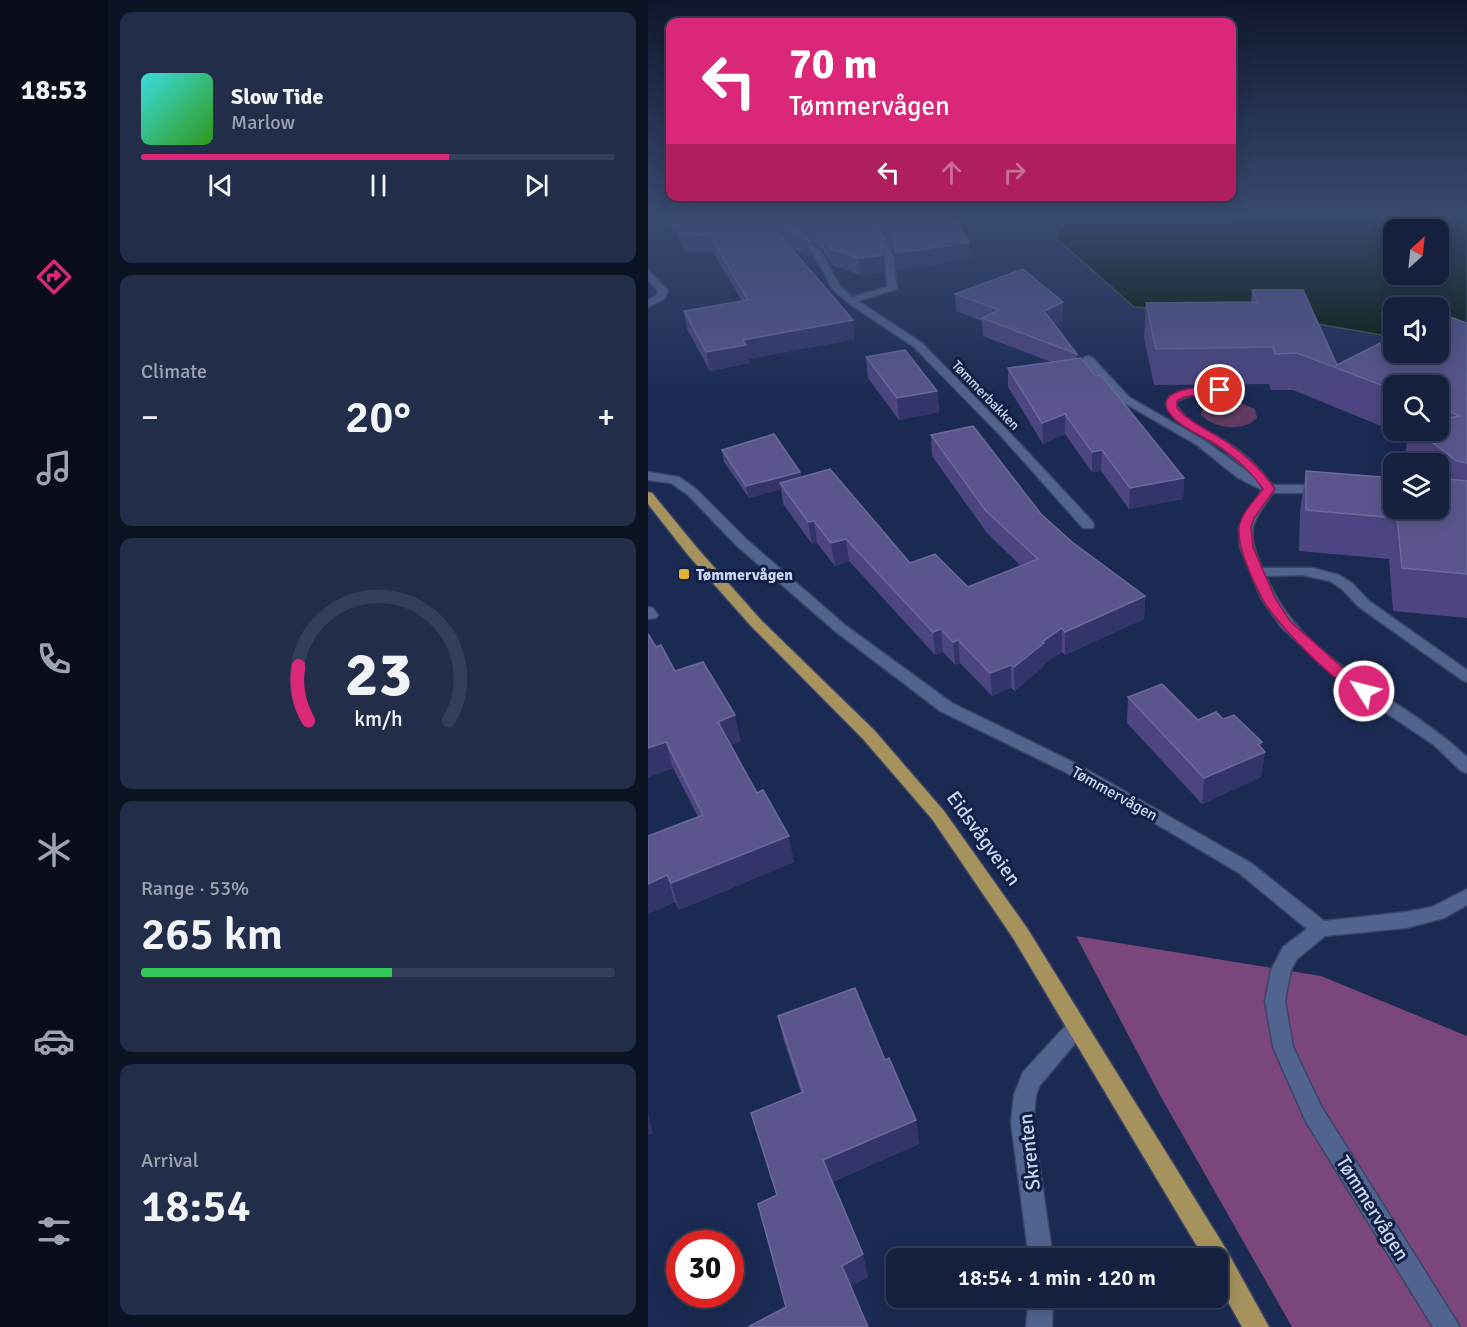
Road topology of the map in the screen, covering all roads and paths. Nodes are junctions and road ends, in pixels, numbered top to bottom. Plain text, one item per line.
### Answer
1 (650, 276) edge
2 (830, 276) edge
3 (891, 276) edge
4 (850, 300) junction
5 (648, 304) edge
6 (1089, 358) dead end
7 (1236, 389) dead end
8 (648, 476) edge
9 (1269, 489) junction
10 (1337, 490) edge
11 (648, 496) edge
12 (1088, 525) dead end
13 (1256, 572) junction
14 (1467, 677) edge
15 (1467, 767) edge
16 (1467, 896) edge
17 (1320, 929) junction
18 (1077, 1027) junction
19 (1040, 1248) edge
20 (1210, 1248) edge
21 (1228, 1278) edge
22 (1040, 1308) edge
23 (1039, 1327) edge
24 (1256, 1327) edge
25 (1447, 1327) edge

1 - 5 street
2 - 4 street, Tømmerbakken
3 - 4 street
4 - 12 street, Tømmerbakken
6 - 9 street
7 - 9 street
8 - 17 street, Tømmervågen
9 - 10 street
9 - 13 street
11 - 18 main road, Eidsvågveien
13 - 14 street
13 - 15 street
16 - 17 street
17 - 25 street, Tømmervågen
18 - 19 street, Skrenten
18 - 20 main road, Eidsvågveien
21 - 24 main road, Eidsvågveien
22 - 23 street

